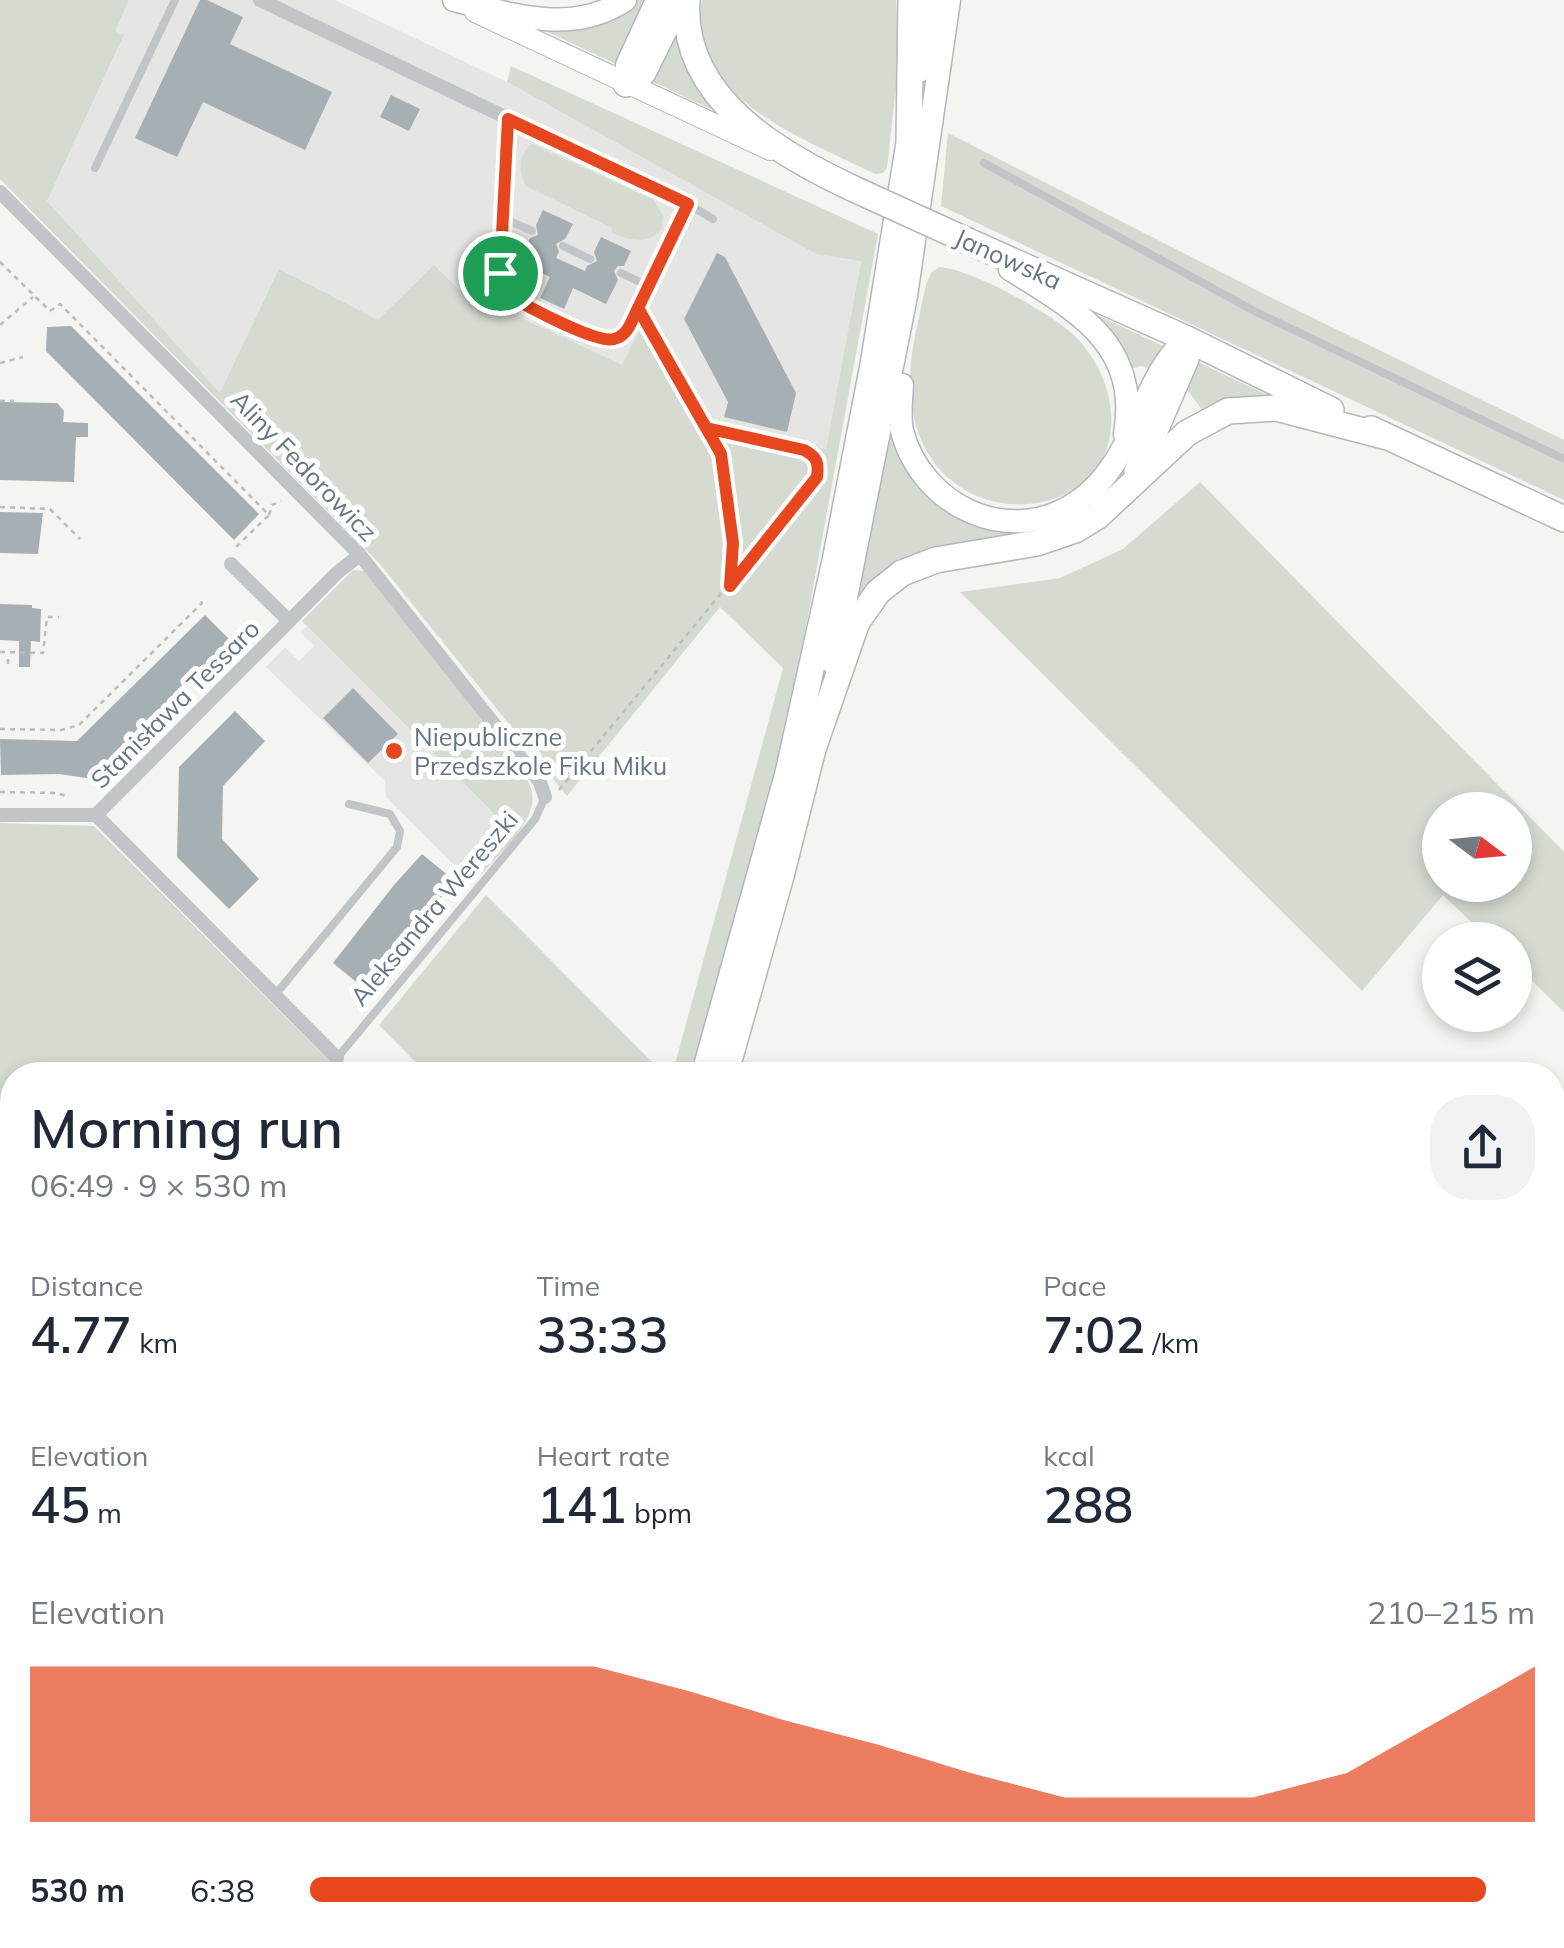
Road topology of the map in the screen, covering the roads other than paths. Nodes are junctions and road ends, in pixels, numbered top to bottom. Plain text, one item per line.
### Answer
1 (175, 0) edge
2 (260, 0) edge
3 (452, 0) edge
4 (624, 0) edge
5 (657, 0) edge
6 (683, 0) edge
7 (911, 0) edge
8 (929, 0) edge
9 (949, 0) edge
10 (626, 84) junction
11 (508, 119) junction
12 (909, 143) junction
13 (984, 163) dead end
14 (95, 168) dead end
15 (809, 168) junction
16 (0, 192) edge
17 (688, 204) junction
18 (503, 218) junction
19 (713, 219) dead end
20 (532, 232) dead end
21 (968, 242) junction
22 (563, 246) dead end
23 (590, 259) dead end
24 (621, 274) dead end
25 (648, 286) junction
26 (906, 296) junction
27 (1187, 338) junction
28 (1386, 437) junction
29 (1123, 447) junction
30 (1564, 459) edge
31 (1133, 481) junction
32 (1564, 518) edge
33 (360, 555) junction
34 (228, 561) road end
35 (288, 621) junction
36 (813, 749) junction
37 (545, 797) joint
38 (350, 804) dead end
39 (96, 815) junction
40 (0, 816) edge
41 (275, 995) junction
42 (336, 1058) junction
43 (333, 1062) edge
44 (708, 1062) edge
45 (729, 1062) edge

1 - 14 lane
2 - 11 street
3 - 4 main road
3 - 10 main road, Janowska
5 - 10 main road
6 - 10 highway
6 - 15 highway
7 - 12 highway
8 - 12 main road
9 - 26 main road
10 - 15 main road, Janowska
11 - 17 street
11 - 18 lane
12 - 44 highway
13 - 30 lane
15 - 21 highway, Janowska, bridge
16 - 33 street, Aliny Fedorowicz
17 - 19 lane
17 - 25 lane
18 - 20 lane
18 - 25 lane
21 - 27 highway, Janowska
21 - 29 main road
22 - 23 lane
24 - 25 lane
26 - 29 main road
26 - 36 main road
27 - 28 highway, Janowska
27 - 29 main road
27 - 31 highway
28 - 31 highway
28 - 32 highway, Janowska
31 - 36 highway
33 - 35 street, Stanisława Tessaro
33 - 37 street, Aliny Fedorowicz
34 - 35 street
35 - 39 street, Stanisława Tessaro
36 - 45 highway
37 - 42 lane, Aleksandra Wereszki
38 - 41 lane
39 - 40 street
39 - 41 street, Stanisława Tessaro
41 - 42 street, Stanisława Tessaro
42 - 43 lane, Aleksandra Wereszki

